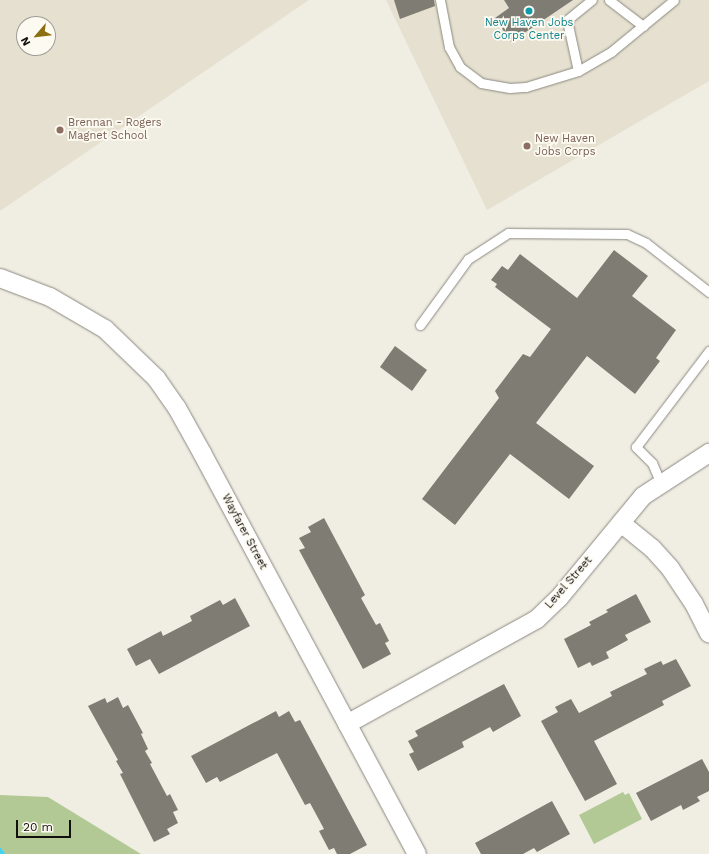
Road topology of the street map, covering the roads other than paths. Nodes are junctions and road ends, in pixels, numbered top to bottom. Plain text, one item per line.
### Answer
1 (440, 0) edge
2 (592, 0) edge
3 (609, 0) edge
4 (674, 0) edge
5 (643, 26) junction
6 (578, 72) junction
7 (0, 278) edge
8 (709, 292) edge
9 (420, 325) dead end
10 (709, 351) edge
11 (709, 453) edge
12 (661, 484) junction
13 (621, 523) junction
14 (709, 633) edge
15 (347, 724) junction
16 (417, 854) edge

1 - 6 lane
2 - 6 lane
3 - 5 lane
4 - 5 lane
5 - 6 lane
7 - 15 street, Wayfarer Street
8 - 9 lane
10 - 12 lane
11 - 12 street, Level Street
12 - 13 street, Level Street
13 - 14 street
13 - 15 street, Level Street
15 - 16 street, Wayfarer Street

